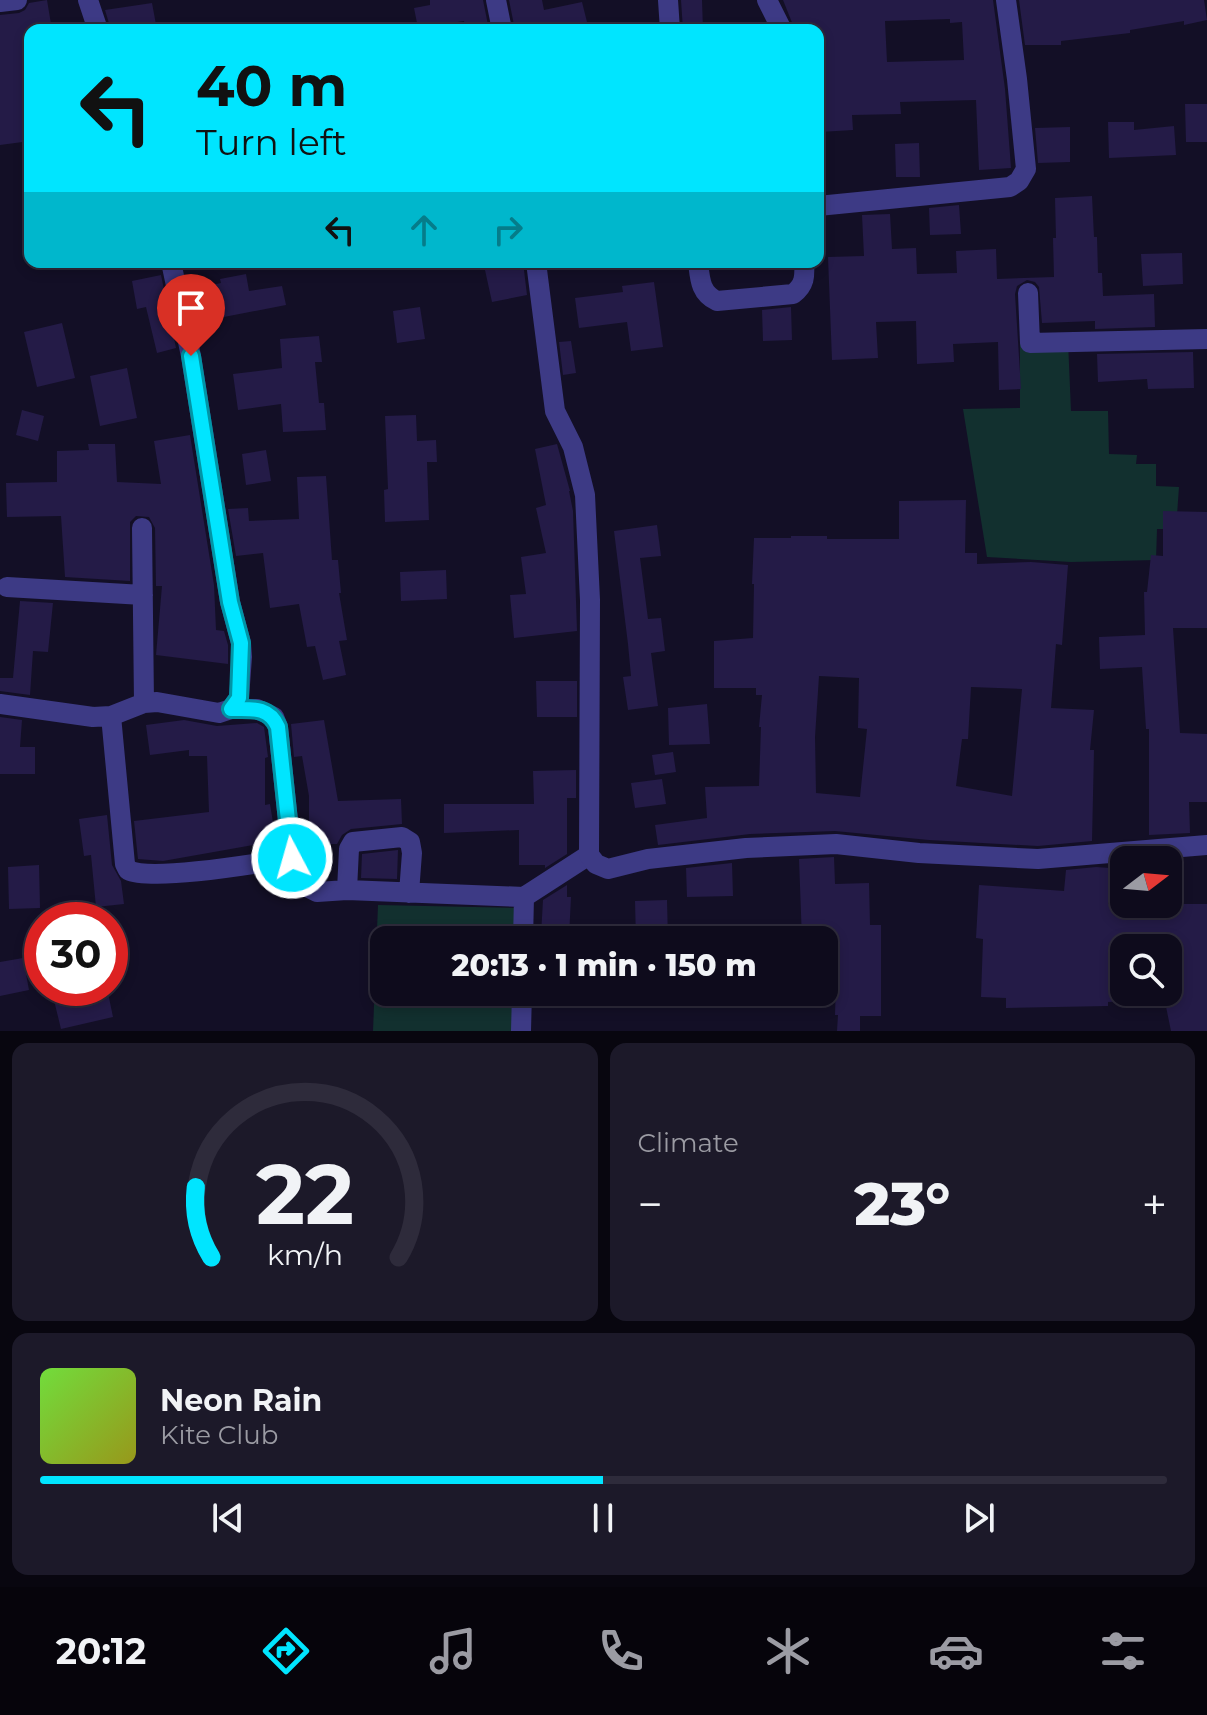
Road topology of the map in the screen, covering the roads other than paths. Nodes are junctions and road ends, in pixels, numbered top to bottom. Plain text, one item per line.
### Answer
1 (17, 0) edge
2 (88, 0) edge
3 (496, 0) edge
4 (668, 0) edge
5 (767, 0) edge
6 (1006, 0) edge
7 (0, 2) edge
8 (96, 24) edge
9 (501, 24) edge
10 (670, 24) edge
11 (779, 24) edge
12 (824, 204) edge
13 (172, 268) edge
14 (537, 268) edge
15 (699, 268) edge
16 (804, 268) edge
17 (1028, 293) dead end
18 (1207, 339) edge
19 (142, 528) dead end
20 (7, 587) dead end
21 (143, 595) junction
22 (144, 703) junction
23 (0, 704) edge
24 (231, 709) junction
25 (111, 716) junction
26 (1207, 845) edge
27 (589, 855) junction
28 (292, 858) junction
29 (347, 890) junction
30 (409, 893) junction
31 (524, 897) junction
32 (523, 926) edge
33 (522, 1006) edge
34 (521, 1031) edge

1 - 7 street
2 - 8 street
3 - 9 street
4 - 10 street
5 - 11 street
6 - 12 street
13 - 24 street
14 - 27 street
15 - 16 street
17 - 18 street
19 - 21 street
20 - 21 street
21 - 22 street
22 - 24 street
22 - 25 street
23 - 25 street
24 - 28 street
25 - 28 street
26 - 27 street
27 - 31 street
28 - 29 street
29 - 30 street
29 - 30 street
30 - 31 street
31 - 32 street
33 - 34 street

